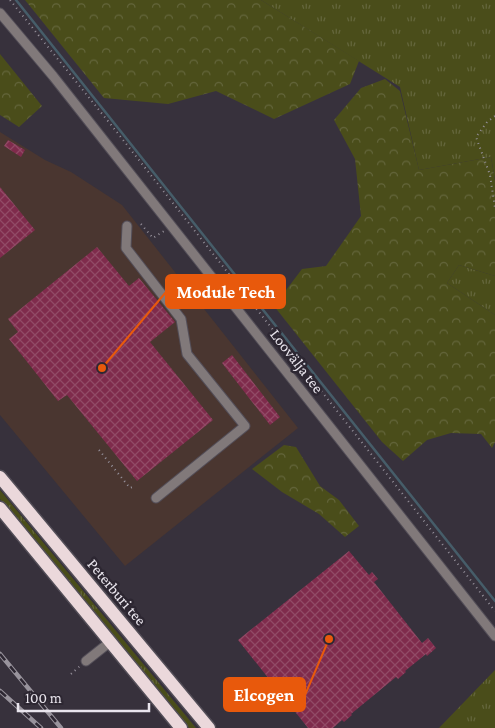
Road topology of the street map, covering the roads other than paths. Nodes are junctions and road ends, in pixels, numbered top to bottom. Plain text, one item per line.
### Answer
1 (0, 13) edge
2 (127, 226) dead end
3 (0, 477) edge
4 (156, 498) dead end
5 (0, 508) edge
6 (495, 636) edge
7 (110, 642) junction
8 (86, 661) road end
9 (181, 728) edge
10 (209, 728) edge

1 - 6 street, Loovälja tee
2 - 4 street
3 - 10 highway, Peterburi tee
5 - 7 highway
7 - 8 street
7 - 9 highway

